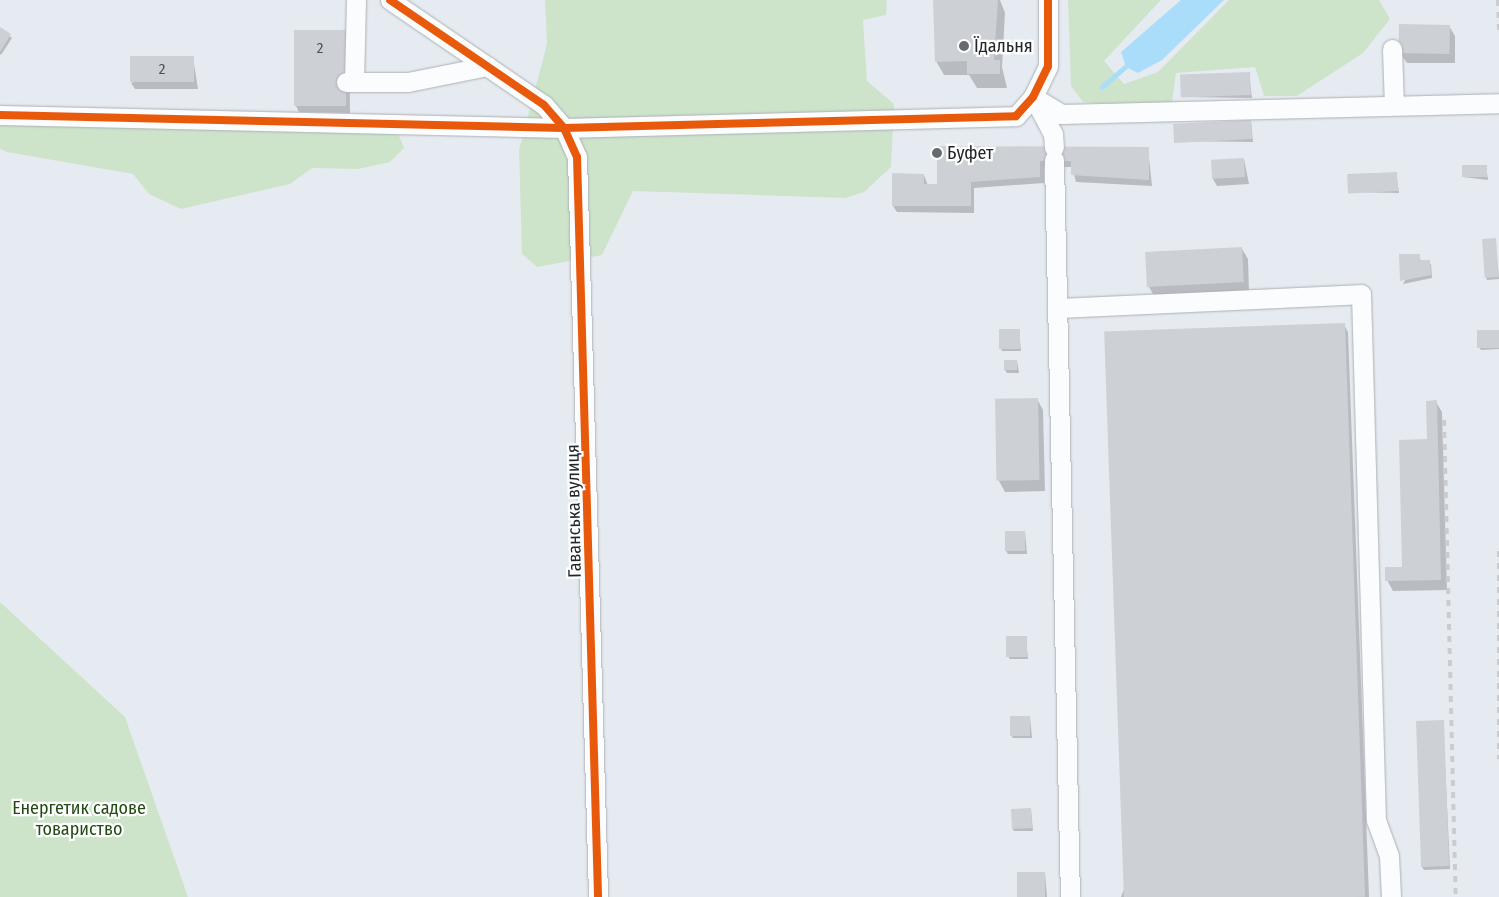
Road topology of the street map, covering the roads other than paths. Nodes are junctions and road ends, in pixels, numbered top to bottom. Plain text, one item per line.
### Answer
1 (356, 0) edge
2 (390, 0) edge
3 (1048, 0) edge
4 (1392, 49) dead end
5 (487, 66) junction
6 (1034, 97) junction
7 (1499, 103) edge
8 (1394, 106) junction
9 (0, 115) edge
10 (564, 128) junction
11 (1057, 308) junction
12 (598, 897) edge
13 (1070, 897) edge
14 (1391, 897) edge

1 - 5 street
2 - 5 street, Гаванська вулиця
3 - 6 street
4 - 8 street
5 - 10 street, Гаванська вулиця
6 - 8 street
6 - 10 street
6 - 11 street
7 - 8 street
9 - 10 street
10 - 12 street, Гаванська вулиця
11 - 13 street
11 - 14 street

